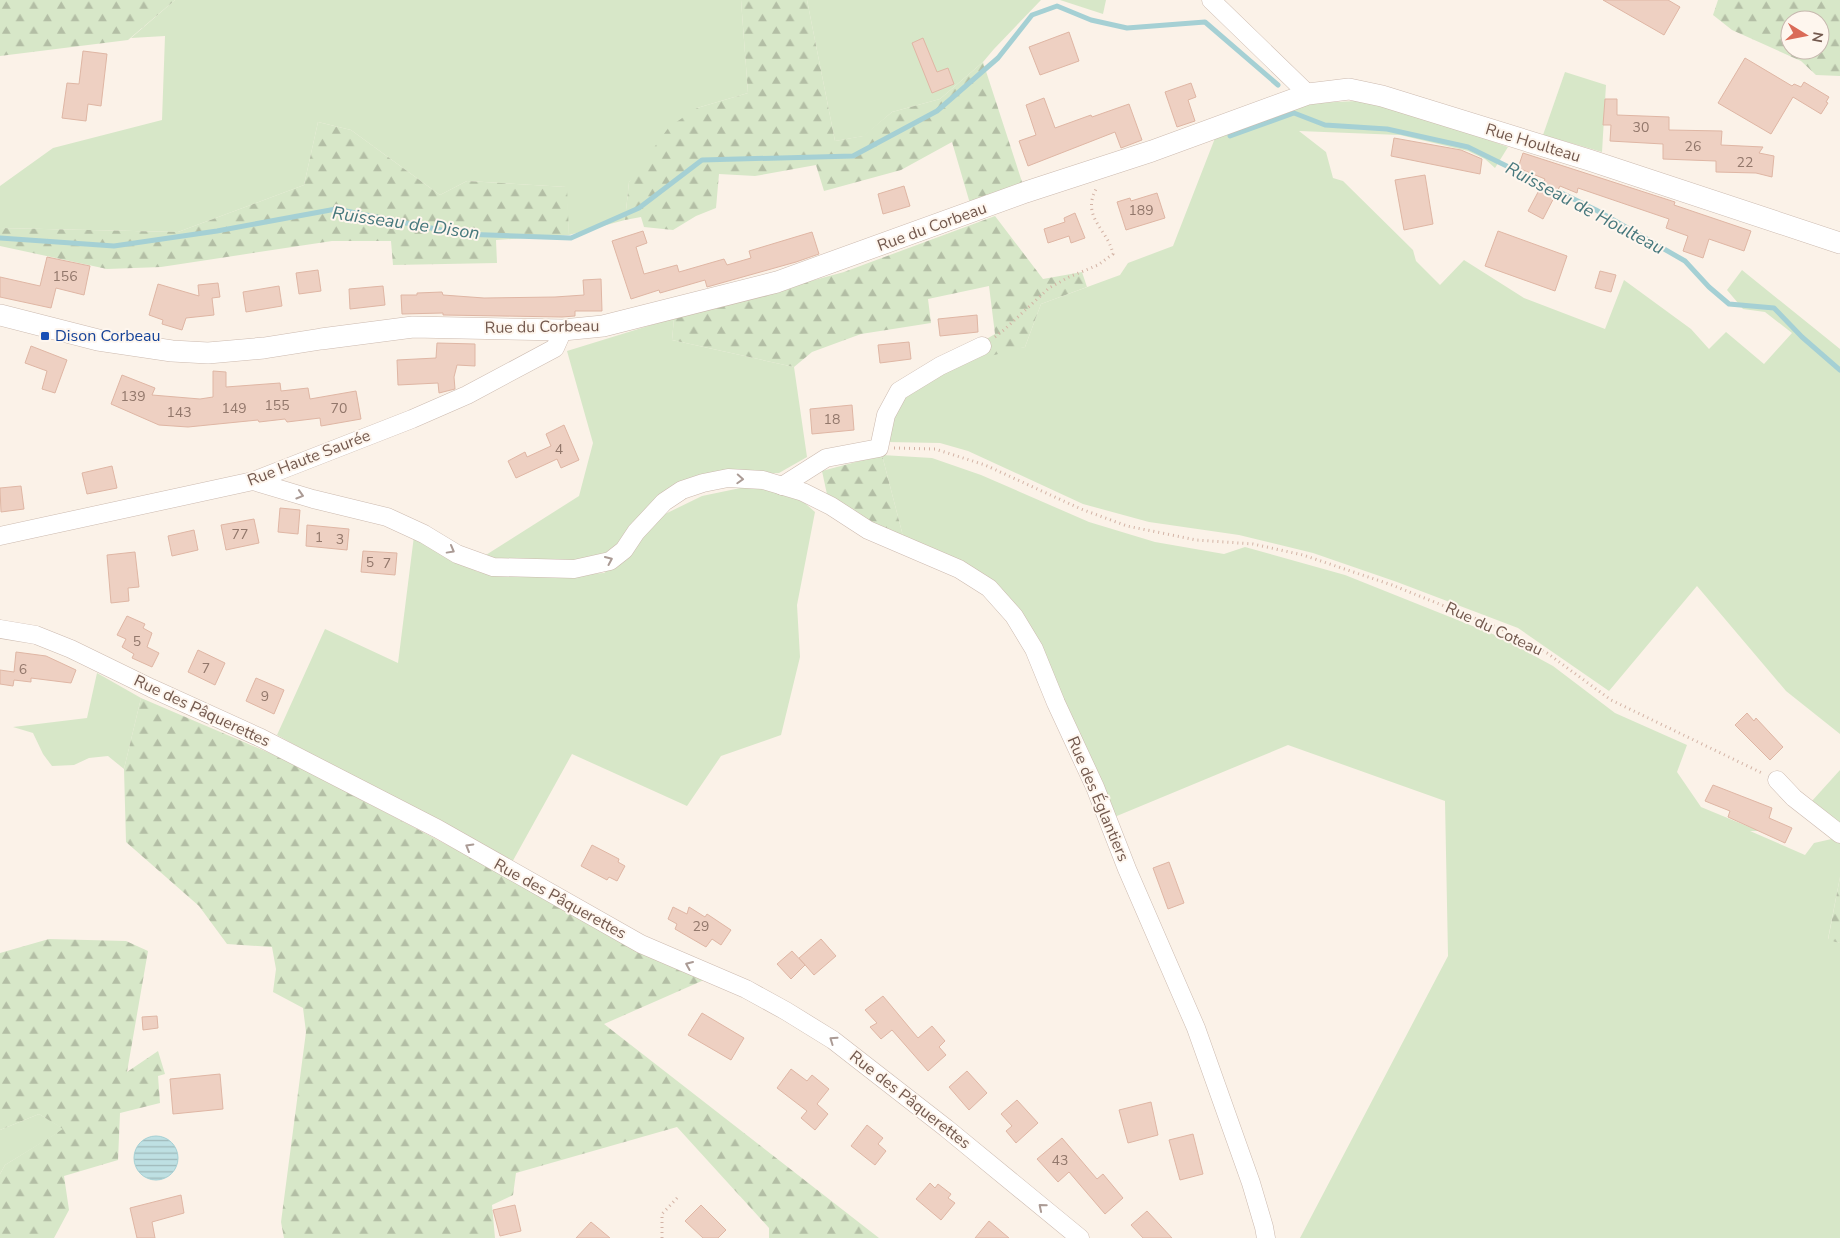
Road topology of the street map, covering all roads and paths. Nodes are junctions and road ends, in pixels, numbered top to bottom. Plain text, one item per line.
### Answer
1 (1211, 0) edge
2 (1308, 94) junction
3 (1152, 150) joint
4 (1107, 166) junction
5 (1840, 242) edge
6 (0, 315) edge
7 (563, 330) junction
8 (982, 346) joint
9 (879, 448) junction
10 (253, 481) junction
11 (782, 486) junction
12 (0, 536) edge
13 (0, 629) edge
14 (1777, 780) joint
15 (1840, 834) edge
16 (678, 1196) dead end
17 (662, 1238) edge
18 (1080, 1238) edge
19 (1266, 1238) edge

1 - 2 street
2 - 3 street, Rue Houlteau
2 - 5 street, Rue Houlteau
3 - 4 street, Rue du Corbeau
4 - 7 street, Rue du Corbeau
4 - 8 path
6 - 7 street, Rue du Corbeau
7 - 10 street, Rue Haute Saurée
8 - 9 street
9 - 11 street
9 - 14 path, Rue du Coteau
10 -> 11 street, Rue des Églantiers
10 - 12 street, Rue Haute Saurée
11 - 19 street, Rue des Églantiers
18 -> 13 street, Rue des Pâquerettes
14 - 15 street
16 - 17 path

